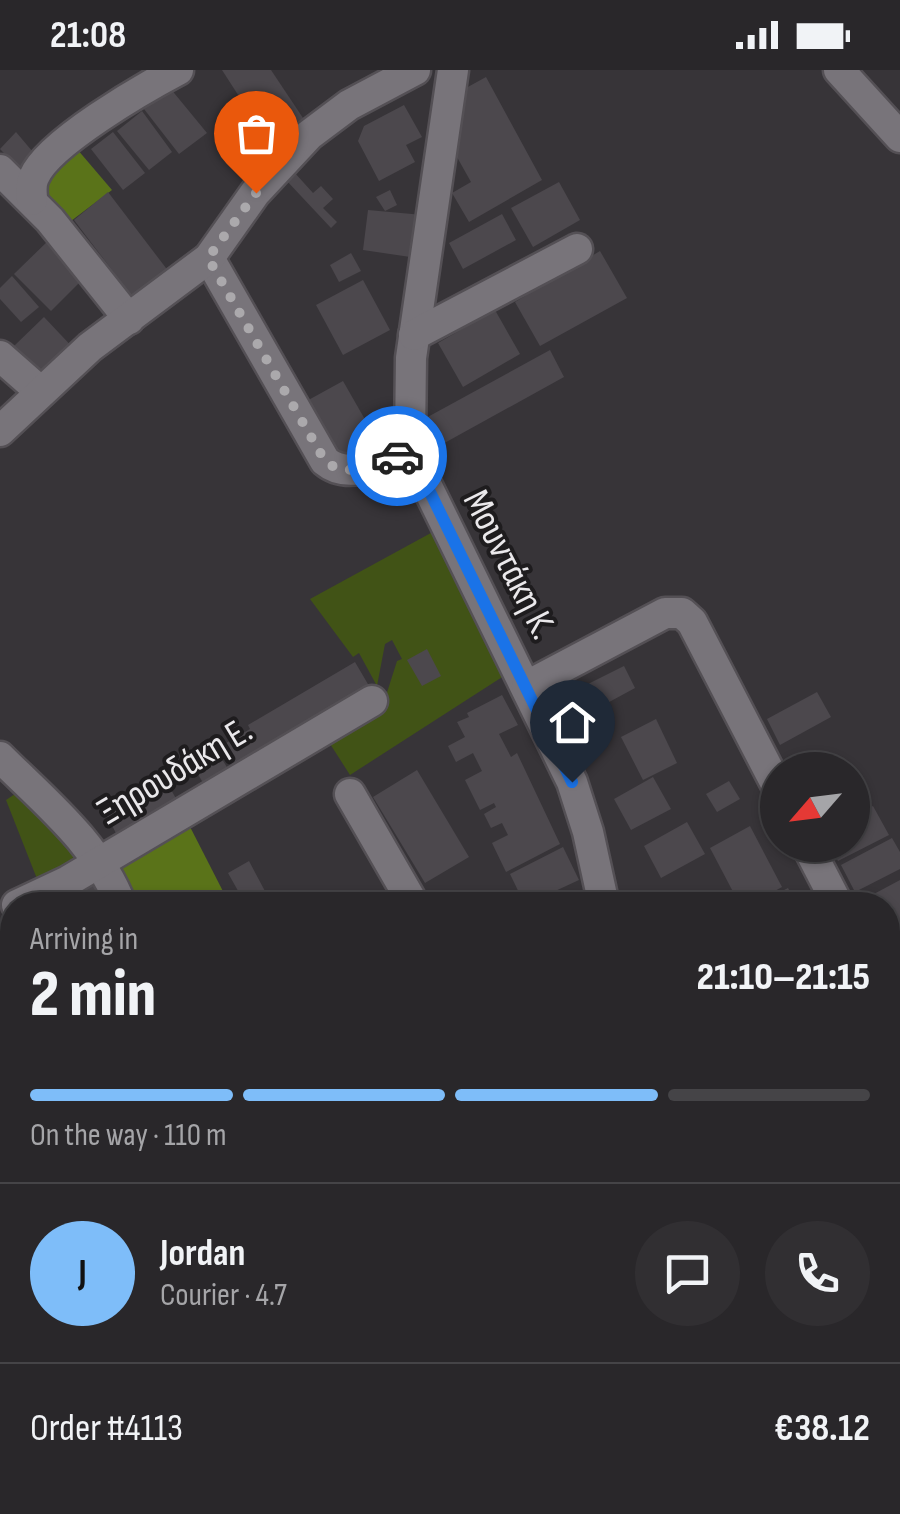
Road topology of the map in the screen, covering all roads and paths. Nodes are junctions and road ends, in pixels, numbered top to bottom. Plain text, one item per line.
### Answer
1 (178, 70) edge
2 (415, 70) edge
3 (453, 70) edge
4 (838, 70) edge
5 (900, 137) edge
6 (0, 170) edge
7 (32, 200) junction
8 (577, 250) dead end
9 (208, 258) junction
10 (129, 319) junction
11 (414, 335) junction
12 (0, 356) edge
13 (41, 392) junction
14 (0, 431) edge
15 (412, 451) junction
16 (527, 686) junction
17 (372, 701) dead end
18 (760, 753) edge
19 (7, 773) edge
20 (350, 794) dead end
21 (99, 862) junction
22 (816, 862) edge
23 (42, 892) edge
24 (114, 892) edge
25 (407, 892) edge
26 (601, 892) edge
27 (831, 892) edge

1 - 7 street
2 - 9 street
3 - 11 street, Μουντάκη Κ.
4 - 5 street
6 - 7 street
7 - 10 street
8 - 11 street
9 - 10 street
9 - 15 street
10 - 13 street
11 - 15 street, Μουντάκη Κ.
12 - 13 street
13 - 14 street
15 - 16 street, Μουντάκη Κ.
16 - 18 street
16 - 26 street, Μουντάκη Κ.
17 - 21 street, Ξηρουδάκη Ε.
19 - 21 street
20 - 25 street
21 - 23 street, Ξηρουδάκη Ε.
21 - 24 street
22 - 27 street

